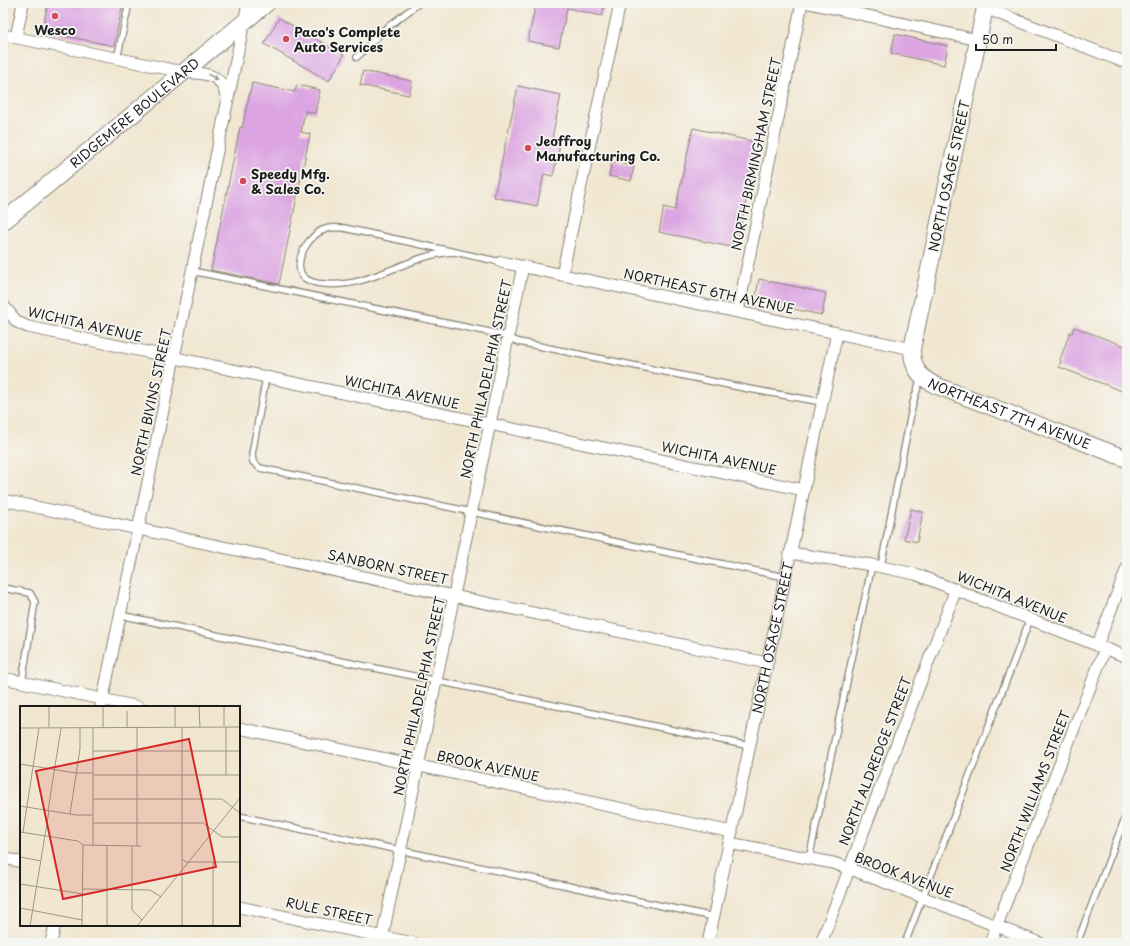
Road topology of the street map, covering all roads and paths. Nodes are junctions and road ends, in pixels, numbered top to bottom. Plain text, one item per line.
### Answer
1 (23, 3) edge
2 (129, 3) edge
3 (248, 3) edge
4 (267, 3) edge
5 (419, 3) edge
6 (620, 3) edge
7 (802, 3) edge
8 (809, 3) edge
9 (985, 5) edge
10 (244, 20) junction
11 (3, 35) edge
12 (16, 37) junction
13 (978, 40) junction
14 (357, 57) dead end
15 (117, 59) junction
16 (1127, 64) edge
17 (183, 72) junction
18 (227, 102) junction
19 (3, 222) edge
20 (455, 252) junction
21 (501, 262) joint
22 (523, 266) junction
23 (192, 271) junction
24 (562, 275) junction
25 (3, 304) edge
26 (738, 311) junction
27 (838, 332) junction
28 (509, 338) junction
29 (912, 349) junction
30 (175, 358) junction
31 (921, 377) junction
32 (266, 378) junction
33 (822, 402) junction
34 (491, 425) junction
35 (1127, 459) edge
36 (804, 490) junction
37 (3, 500) edge
38 (472, 512) junction
39 (138, 529) junction
40 (790, 553) junction
41 (876, 566) junction
42 (1127, 568) edge
43 (785, 576) junction
44 (3, 588) edge
45 (956, 589) junction
46 (454, 596) junction
47 (120, 615) junction
48 (1030, 619) junction
49 (1101, 647) junction
50 (1127, 657) edge
51 (767, 663) junction
52 (3, 678) edge
53 (436, 681) junction
54 (22, 682) junction
55 (102, 703) edge
56 (130, 706) edge
57 (240, 728) edge
58 (750, 746) junction
59 (418, 766) junction
60 (1127, 813) edge
61 (240, 816) edge
62 (732, 832) junction
63 (730, 843) junction
64 (400, 851) junction
65 (3, 858) edge
66 (809, 858) junction
67 (20, 862) edge
68 (848, 868) junction
69 (922, 897) junction
70 (240, 907) edge
71 (714, 917) junction
72 (55, 926) edge
73 (996, 926) junction
74 (382, 940) edge
75 (51, 943) edge
76 (413, 943) edge
77 (708, 943) edge
78 (821, 943) edge
79 (905, 943) edge
80 (990, 943) edge
81 (1040, 943) edge
82 (1076, 943) edge

1 - 12 street
2 - 15 lane
3 - 10 street, NORTH BIVINS STREET
4 - 10 street, RIDGEMERE BOULEVARD
5 - 14 lane
6 - 24 street
7 - 26 street, NORTH BIRMINGHAM STREET
8 - 13 street
9 - 13 street, NORTH OSAGE STREET
9 - 16 street
10 - 17 street, RIDGEMERE BOULEVARD
10 - 18 street, NORTH BIVINS STREET
11 - 12 street
12 - 15 street
13 - 29 street, NORTH OSAGE STREET
15 - 17 street
17 -> 18 street, NORTH BIVINS STREET
17 - 19 street, RIDGEMERE BOULEVARD
18 - 23 street, NORTH BIVINS STREET
20 - 20 lane
20 - 21 lane
21 - 22 street, NORTHEAST 6TH AVENUE
22 - 24 street, NORTHEAST 6TH AVENUE
22 - 28 street, NORTH PHILADELPHIA STREET
23 - 28 lane
23 - 30 street, NORTH BIVINS STREET
24 - 26 street, NORTHEAST 6TH AVENUE
25 - 30 street, WICHITA AVENUE
26 - 27 street, NORTHEAST 6TH AVENUE
27 - 29 street, NORTHEAST 6TH AVENUE
27 - 33 street, NORTH OSAGE STREET
28 - 33 lane
28 - 34 street, NORTH PHILADELPHIA STREET
29 - 31 street, NORTHEAST 7TH AVENUE
30 - 32 street, WICHITA AVENUE
30 - 39 street, NORTH BIVINS STREET
31 - 35 street, NORTHEAST 7TH AVENUE
31 - 41 lane
32 - 34 street, WICHITA AVENUE
32 - 38 lane
33 - 36 street, NORTH OSAGE STREET
34 - 36 street, WICHITA AVENUE
34 - 38 street, NORTH PHILADELPHIA STREET
36 - 40 street, NORTH OSAGE STREET
37 - 39 street, SANBORN STREET
38 - 43 lane
38 - 46 street, NORTH PHILADELPHIA STREET
39 - 46 street, SANBORN STREET
39 - 47 street, NORTH BIVINS STREET
40 - 41 street, WICHITA AVENUE
40 - 43 street, NORTH OSAGE STREET
41 - 45 street, WICHITA AVENUE
41 - 66 lane
42 - 49 street, NORTH WILLIAMS STREET
43 - 51 street, NORTH OSAGE STREET
44 - 54 lane
45 - 48 street, WICHITA AVENUE
45 - 68 street, NORTH ALDREDGE STREET
46 - 51 street, SANBORN STREET
46 - 53 street, NORTH PHILADELPHIA STREET
47 - 53 lane
47 - 55 street, NORTH BIVINS STREET
48 - 49 street, WICHITA AVENUE
48 - 69 lane
49 - 50 street, WICHITA AVENUE
49 - 73 street, NORTH WILLIAMS STREET
51 - 58 street, NORTH OSAGE STREET
52 - 54 street
53 - 58 lane
53 - 59 street, NORTH PHILADELPHIA STREET
54 - 55 street
55 - 56 street
57 - 59 street, BROOK AVENUE
58 - 62 street, NORTH OSAGE STREET
59 - 62 street, BROOK AVENUE
59 - 64 street, NORTH PHILADELPHIA STREET
60 - 82 lane
61 - 64 lane
62 - 63 street, NORTH OSAGE STREET
63 - 66 street, BROOK AVENUE
63 - 71 street, NORTH OSAGE STREET
64 - 71 lane
64 - 74 street, NORTH PHILADELPHIA STREET
65 - 67 street
66 - 68 street, BROOK AVENUE
68 - 69 street, BROOK AVENUE
68 - 78 street, NORTH ALDREDGE STREET
69 - 73 street, BROOK AVENUE
69 - 79 lane
70 - 74 street, RULE STREET
71 - 77 street, NORTH OSAGE STREET
72 - 75 street
73 - 80 street, NORTH WILLIAMS STREET
73 - 81 street, BROOK AVENUE
74 - 76 street, RULE STREET

